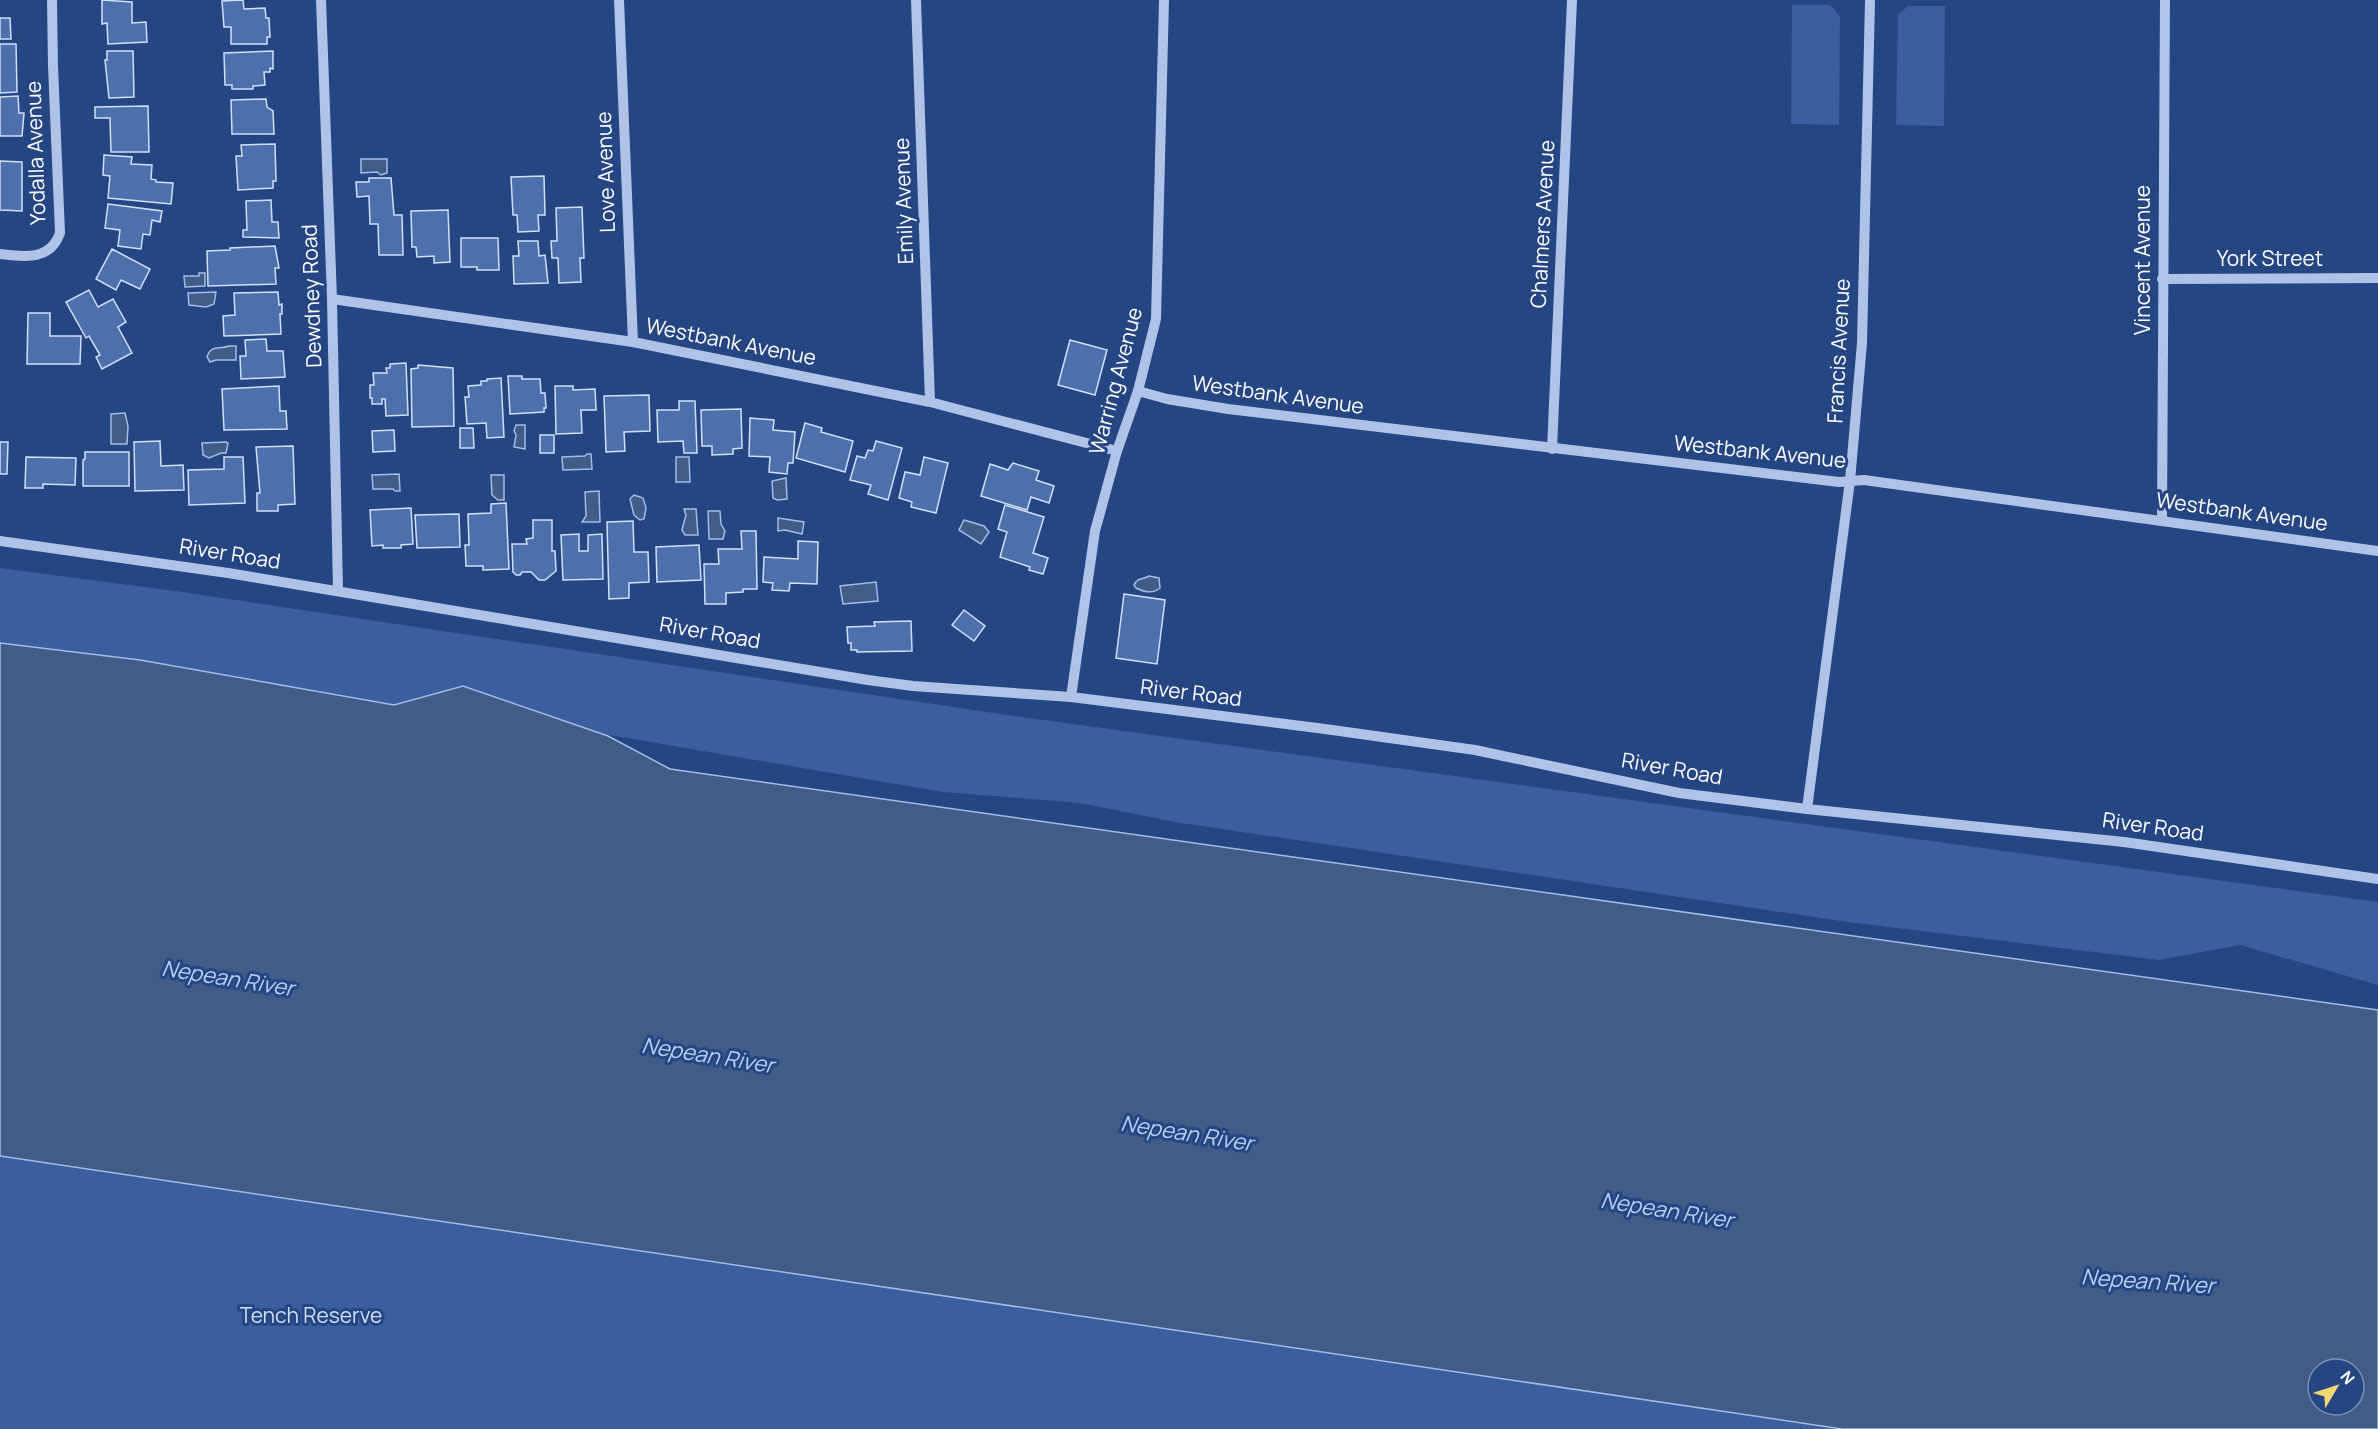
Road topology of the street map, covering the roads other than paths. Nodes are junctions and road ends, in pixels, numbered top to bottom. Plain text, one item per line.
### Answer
1 (52, 0) edge
2 (321, 0) edge
3 (619, 0) edge
4 (916, 0) edge
5 (1164, 0) edge
6 (1572, 0) edge
7 (1870, 0) edge
8 (2165, 0) edge
9 (0, 254) edge
10 (2378, 278) edge
11 (2162, 279) junction
12 (332, 299) junction
13 (633, 342) junction
14 (1138, 391) junction
15 (930, 402) junction
16 (1552, 449) junction
17 (1117, 451) junction
18 (1850, 481) junction
19 (2162, 520) junction
20 (0, 541) edge
21 (2378, 551) edge
22 (338, 591) junction
23 (1071, 697) junction
24 (1807, 809) junction
25 (2378, 879) edge

1 - 9 street, Yodalla Avenue
2 - 12 street, Dewdney Road
3 - 13 street, Love Avenue
4 - 15 street, Emily Avenue
5 - 14 street, Warring Avenue
6 - 16 street, Chalmers Avenue
7 - 18 street, Francis Avenue
8 - 11 street, Vincent Avenue
10 - 11 street, York Street
11 - 19 street, Vincent Avenue
12 - 13 street, Westbank Avenue
12 - 22 street, Dewdney Road
13 - 15 street, Westbank Avenue
14 - 16 street, Westbank Avenue
14 - 17 street, Warring Avenue
15 - 17 street, Westbank Avenue
16 - 18 street, Westbank Avenue
17 - 23 street, Warring Avenue
18 - 19 street, Westbank Avenue
18 - 24 street, Francis Avenue
19 - 21 street, Westbank Avenue
20 - 22 street, River Road
22 - 23 street, River Road
23 - 24 street, River Road
24 - 25 street, River Road

